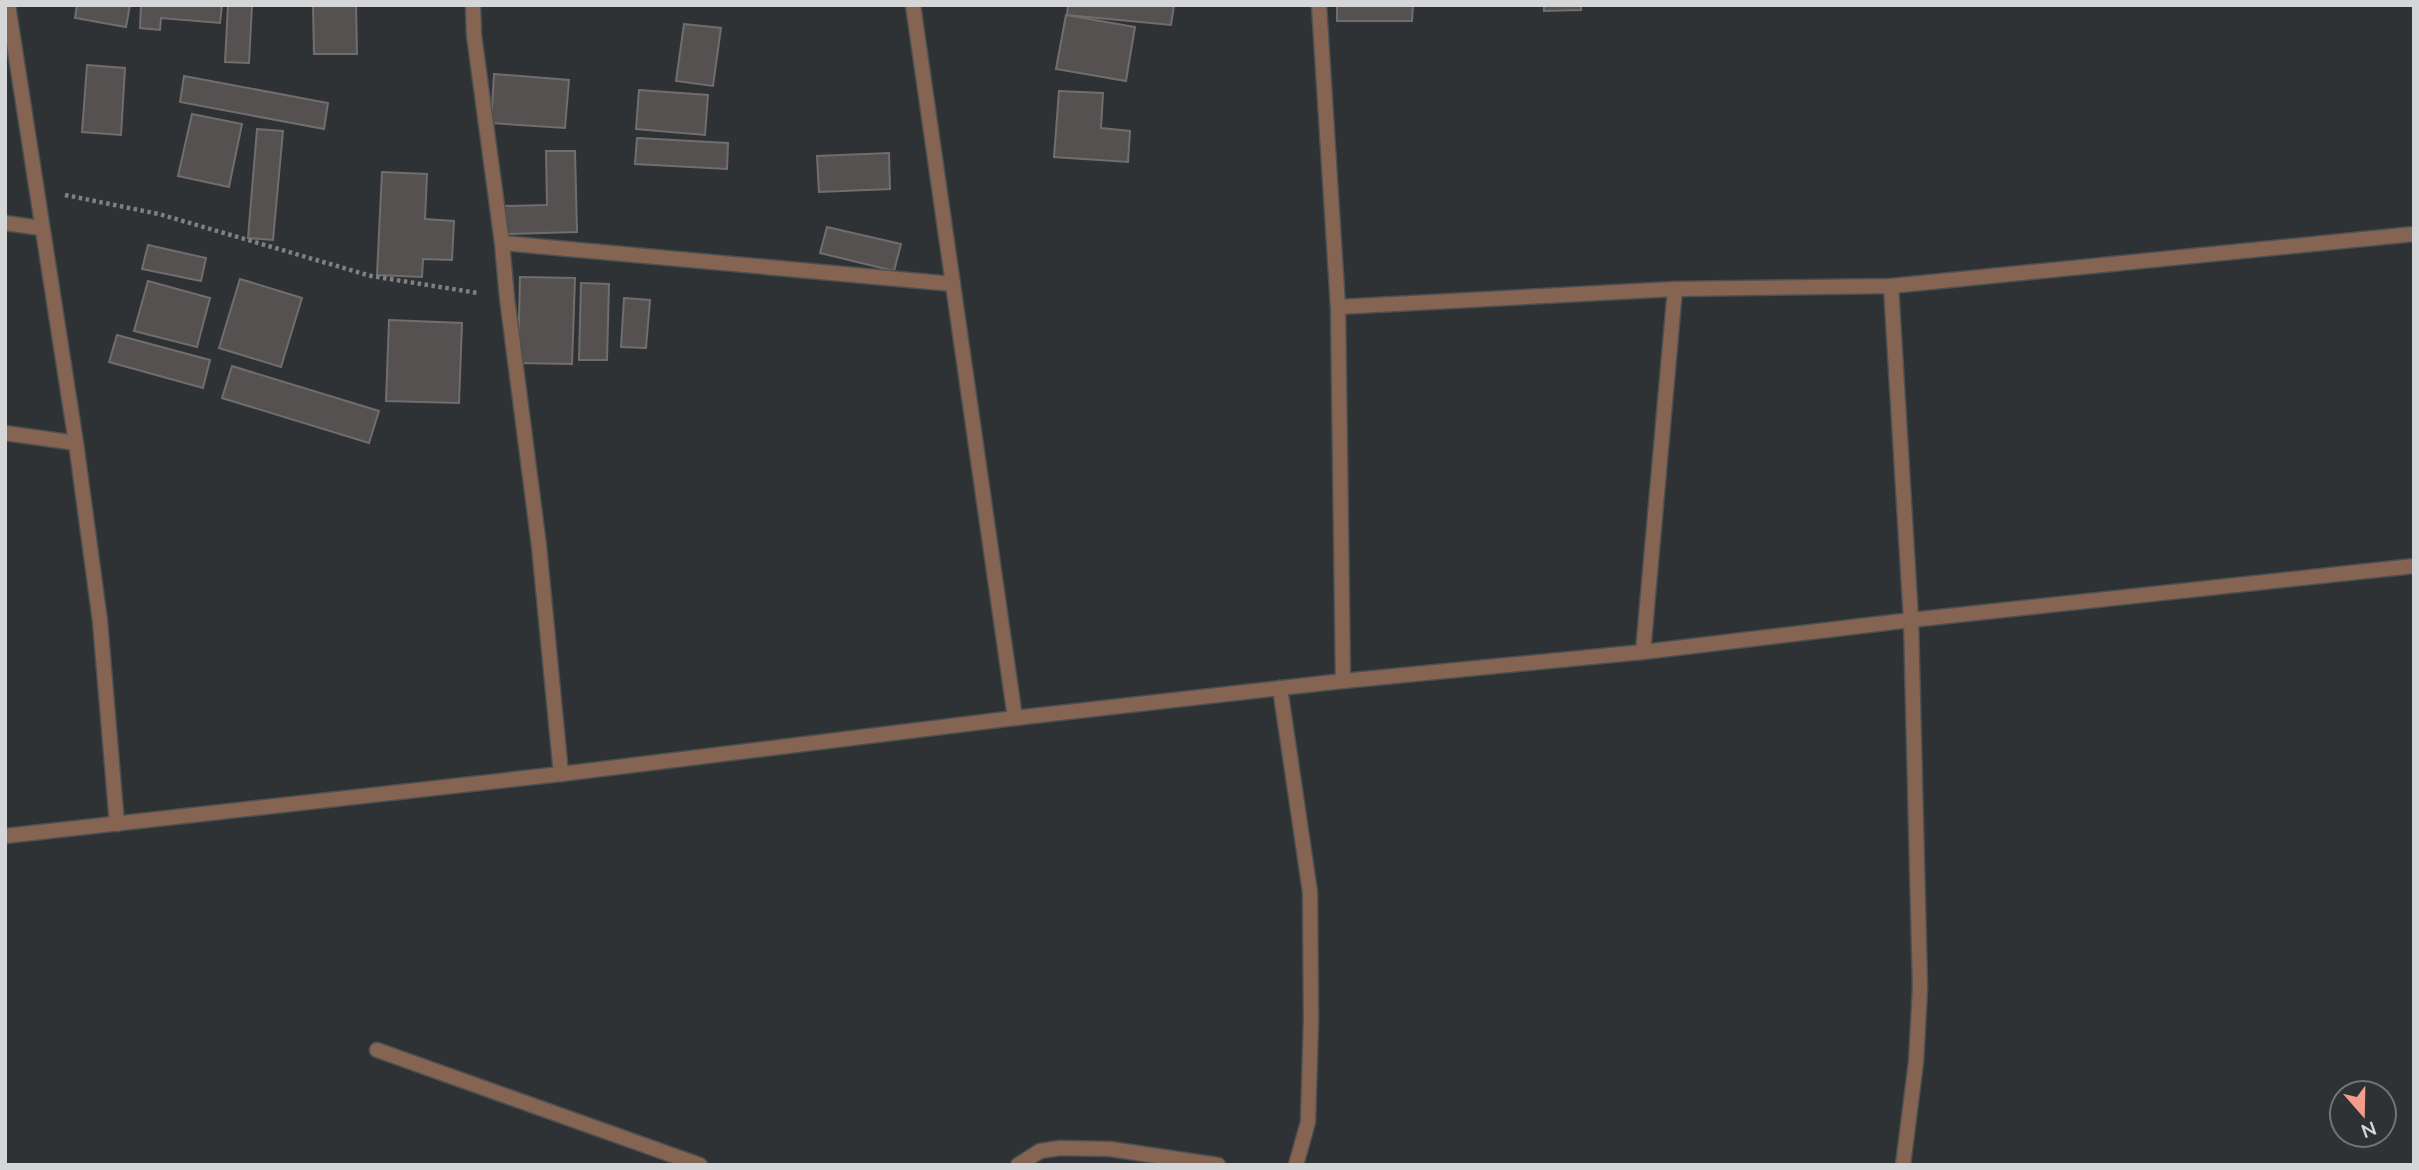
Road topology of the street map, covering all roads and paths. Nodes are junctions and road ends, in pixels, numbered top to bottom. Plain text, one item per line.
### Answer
1 (8, 5) edge
2 (473, 5) edge
3 (912, 5) edge
4 (1319, 5) edge
5 (37, 189) junction
6 (5, 223) edge
7 (41, 228) junction
8 (2414, 234) edge
9 (502, 243) junction
10 (953, 284) junction
11 (1891, 286) junction
12 (1675, 289) junction
13 (507, 298) junction
14 (1338, 307) junction
15 (5, 433) edge
16 (76, 443) junction
17 (2414, 566) edge
18 (1911, 620) junction
19 (1643, 652) junction
20 (1343, 681) junction
21 (1280, 688) junction
22 (1015, 718) junction
23 (561, 774) junction
24 (117, 824) junction
25 (5, 835) edge
26 (377, 1050) dead end
27 (700, 1165) edge
28 (1018, 1165) edge
29 (1219, 1165) edge
30 (1297, 1165) edge
31 (1903, 1165) edge

1 - 5 street
2 - 9 street
3 - 10 street
4 - 14 street
5 - 7 street
5 - 13 path
6 - 7 street
7 - 16 street
8 - 11 street
9 - 10 street
9 - 13 street
10 - 22 street
11 - 12 street
11 - 18 street
12 - 14 street
12 - 19 street
13 - 23 street
14 - 20 street
15 - 16 street
16 - 24 street
17 - 18 street
18 - 19 street
18 - 31 street
19 - 20 street
20 - 21 street
21 - 22 street
21 - 30 street
22 - 23 street
23 - 24 street
24 - 25 street
26 - 27 street
28 - 29 street

